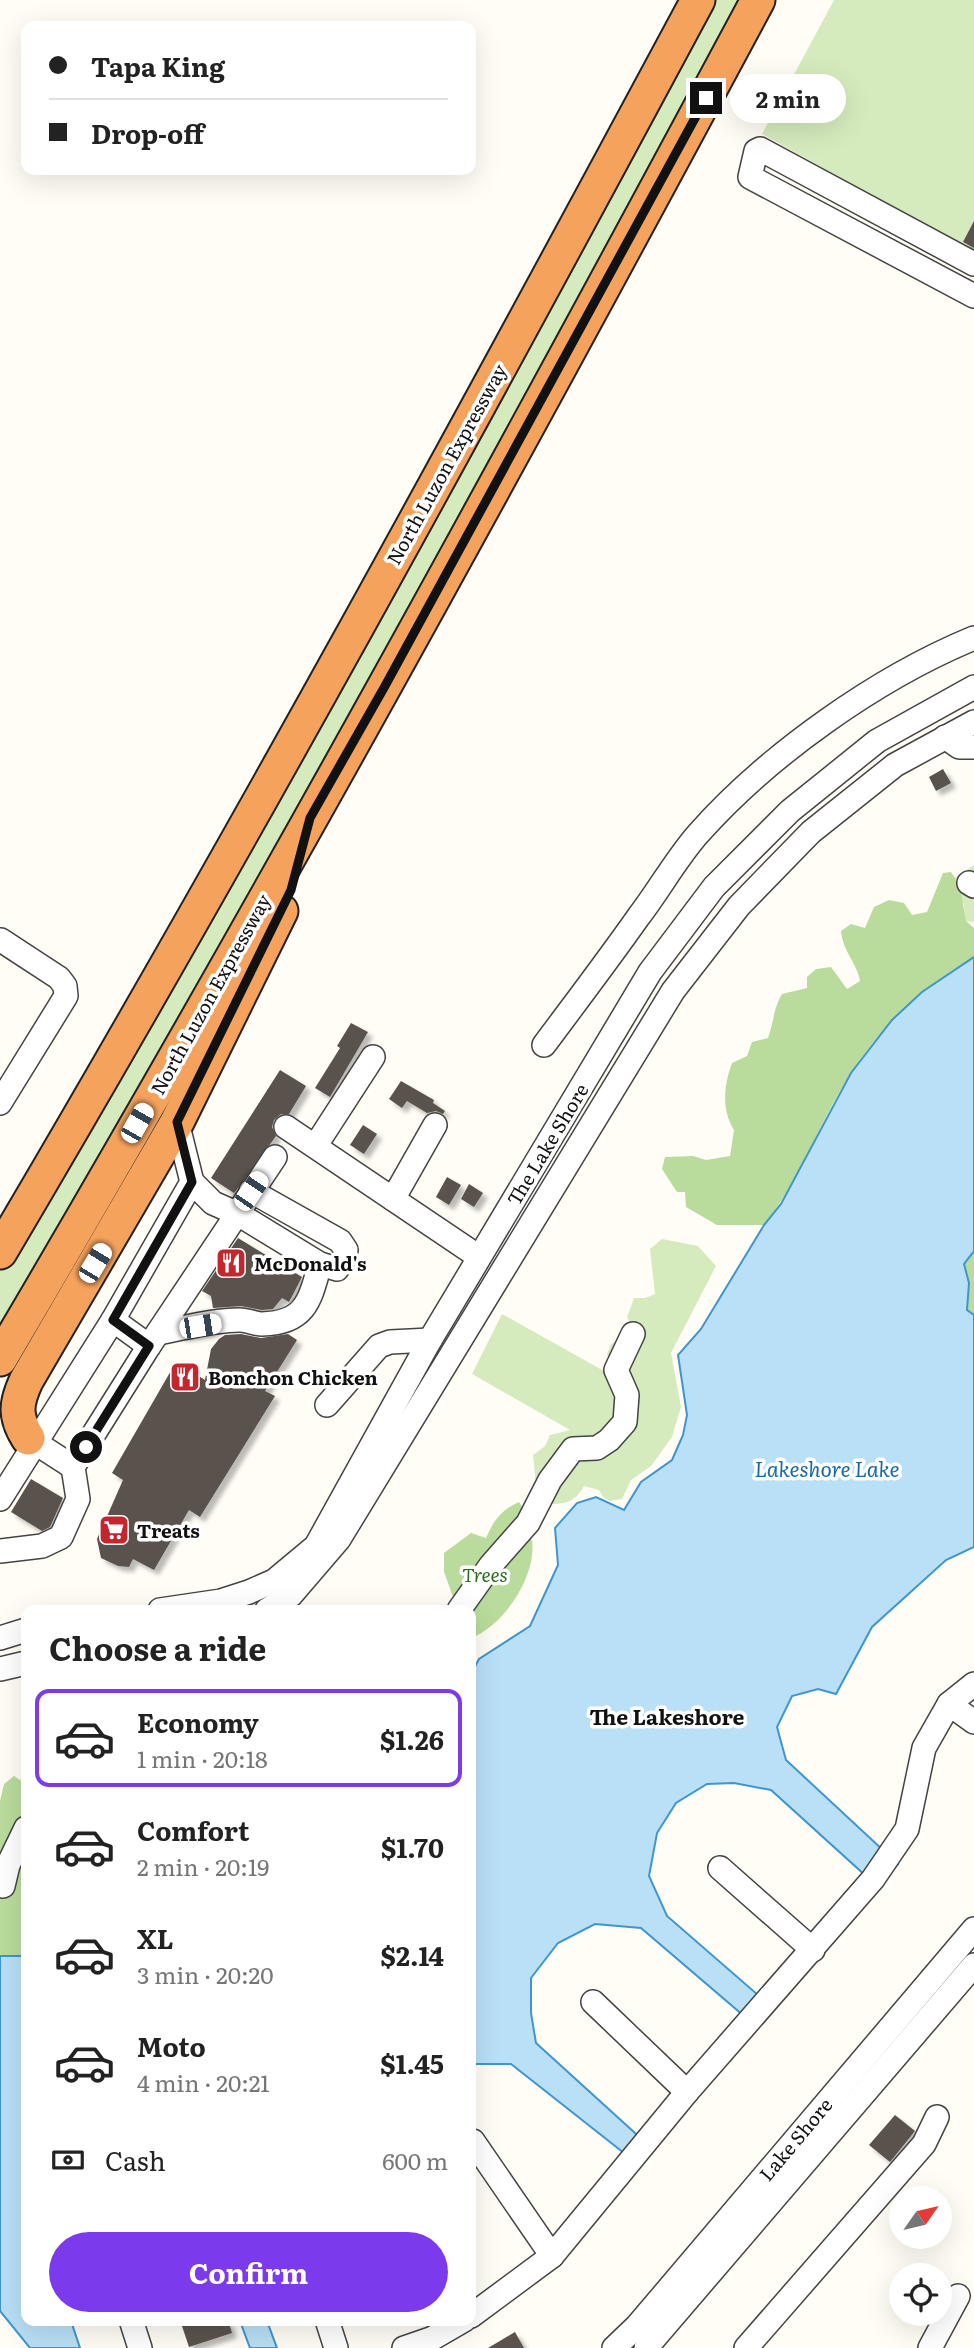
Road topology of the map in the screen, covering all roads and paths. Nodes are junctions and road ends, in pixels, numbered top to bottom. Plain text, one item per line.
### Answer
1 (698, 0) edge
2 (758, 0) edge
3 (974, 264) edge
4 (974, 296) edge
5 (974, 638) edge
6 (968, 690) edge
7 (974, 714) edge
8 (974, 722) edge
9 (945, 737) junction
10 (974, 747) edge
11 (310, 818) junction
12 (1, 940) edge
13 (544, 1045) dead end
14 (373, 1057) dead end
15 (8, 1072) edge
16 (0, 1103) edge
17 (177, 1122) junction
18 (435, 1125) dead end
19 (286, 1127) dead end
20 (316, 1145) junction
21 (275, 1157) dead end
22 (192, 1182) junction
23 (251, 1191) junction
24 (393, 1199) junction
25 (238, 1214) junction
26 (0, 1252) edge
27 (479, 1257) junction
28 (320, 1264) junction
29 (113, 1320) junction
30 (435, 1332) junction
31 (633, 1334) dead end
32 (461, 1337) junction
33 (154, 1339) junction
34 (0, 1359) edge
35 (327, 1405) dead end
36 (31, 1441) junction
37 (74, 1467) junction
38 (0, 1499) edge
39 (0, 1551) edge
40 (194, 1605) edge
41 (275, 1605) edge
42 (463, 1605) edge
43 (21, 1632) edge
44 (0, 1638) edge
45 (21, 1665) edge
46 (0, 1669) edge
47 (974, 1684) edge
48 (949, 1704) junction
49 (974, 1722) edge
50 (21, 1838) edge
51 (720, 1868) dead end
52 (3, 1886) dead end
53 (974, 1929) edge
54 (813, 1950) junction
55 (974, 1965) edge
56 (593, 2002) dead end
57 (687, 2092) junction
58 (937, 2117) dead end
59 (476, 2145) edge
60 (552, 2256) junction
61 (958, 2296) dead end
62 (476, 2312) edge
63 (133, 2326) edge
64 (329, 2326) edge
65 (454, 2326) edge
66 (140, 2348) edge
67 (337, 2348) edge
68 (404, 2348) edge
69 (614, 2348) edge
70 (646, 2348) edge
71 (746, 2348) edge
72 (930, 2348) edge

1 - 26 highway, North Luzon Expressway
2 - 11 highway, North Luzon Expressway
3 - 4 street
5 - 13 street
6 - 7 street
6 - 27 street, The Lake Shore
8 - 9 street, The Lake Shore
9 - 10 street
9 - 32 street, The Lake Shore
11 - 17 highway
11 - 34 highway, North Luzon Expressway
12 - 15 street
14 - 20 street
15 - 16 street
17 - 22 street
17 - 36 highway
18 - 24 street
19 - 20 street
20 - 24 street
21 - 23 street
22 - 25 street
22 - 29 street
23 - 25 street
23 - 28 street
24 - 27 street
25 - 28 street
25 - 33 street
27 - 30 street, The Lake Shore
28 - 33 street
29 - 33 street
29 - 36 street
30 - 32 street
30 - 35 street
30 - 40 street, The Lake Shore
31 - 42 street
32 - 41 street, The Lake Shore
33 - 37 street
36 - 37 street
36 - 38 street
37 - 39 street
43 - 44 street
45 - 46 street
47 - 48 street
48 - 49 street
48 - 54 street
50 - 52 street
51 - 54 street
53 - 69 street, Lake Shore
54 - 57 street
55 - 70 street, Lake Shore
56 - 57 street
57 - 60 street
58 - 71 street
59 - 60 street
60 - 62 street
61 - 72 street
63 - 66 street
64 - 67 street
65 - 68 street

